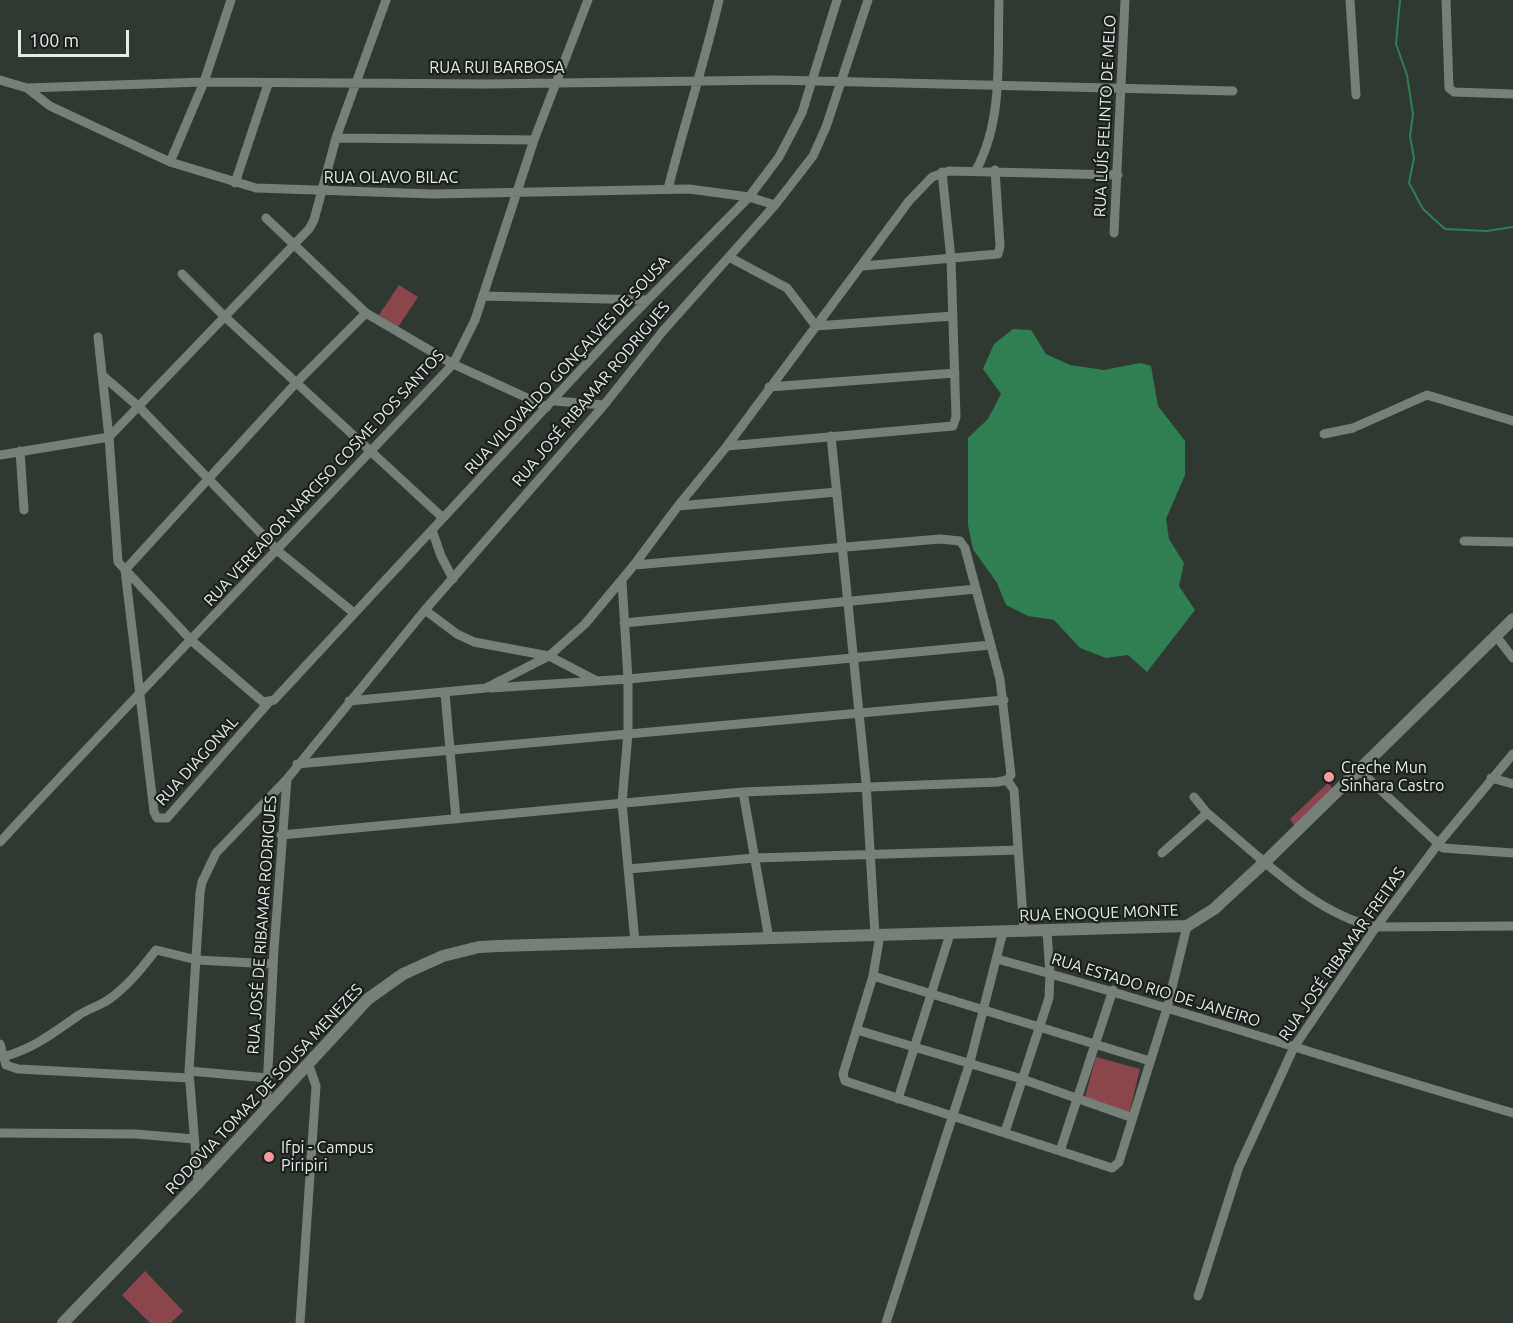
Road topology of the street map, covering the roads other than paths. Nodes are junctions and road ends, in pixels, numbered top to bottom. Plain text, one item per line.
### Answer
1 (231, 0) edge
2 (386, 0) edge
3 (588, 0) edge
4 (719, 0) edge
5 (837, 0) edge
6 (868, 0) edge
7 (999, 0) edge
8 (1125, 0) edge
9 (1350, 0) edge
10 (1446, 0) edge
11 (0, 80) edge
12 (700, 80) junction
13 (814, 81) junction
14 (204, 82) junction
15 (556, 83) junction
16 (840, 83) junction
17 (268, 84) junction
18 (354, 84) junction
19 (996, 85) junction
20 (27, 88) junction
21 (1121, 88) junction
22 (1233, 90) dead end
23 (1513, 94) edge
24 (1356, 95) dead end
25 (336, 138) junction
26 (534, 140) junction
27 (170, 162) junction
28 (976, 170) junction
29 (995, 170) junction
30 (942, 172) junction
31 (1118, 175) junction
32 (234, 183) junction
33 (668, 189) junction
34 (320, 192) junction
35 (516, 192) junction
36 (749, 197) junction
37 (775, 205) junction
38 (266, 218) dead end
39 (1114, 233) dead end
40 (293, 243) junction
41 (729, 257) junction
42 (951, 259) junction
43 (863, 266) junction
44 (182, 274) dead end
45 (483, 296) junction
46 (646, 300) junction
47 (366, 313) junction
48 (224, 316) junction
49 (953, 316) junction
50 (816, 326) junction
51 (98, 338) dead end
52 (453, 363) junction
53 (955, 373) junction
54 (103, 376) junction
55 (296, 384) junction
56 (769, 387) junction
57 (551, 404) junction
58 (604, 405) junction
59 (139, 407) junction
60 (1513, 421) edge
61 (1324, 434) dead end
62 (831, 436) junction
63 (109, 437) junction
64 (728, 446) junction
65 (20, 451) junction
66 (370, 452) junction
67 (0, 455) edge
68 (207, 479) junction
69 (837, 492) junction
70 (678, 506) junction
71 (24, 510) dead end
72 (443, 518) junction
73 (432, 530) junction
74 (1464, 541) dead end
75 (1513, 542) edge
76 (843, 548) junction
77 (278, 550) junction
78 (634, 565) junction
79 (125, 570) junction
80 (453, 579) junction
81 (622, 581) junction
82 (976, 589) junction
83 (849, 603) junction
84 (425, 610) junction
85 (354, 613) junction
86 (1513, 619) edge
87 (624, 623) junction
88 (1496, 636) junction
89 (192, 641) junction
90 (991, 645) junction
91 (549, 656) junction
92 (854, 657) junction
93 (1513, 658) edge
94 (628, 679) junction
95 (598, 681) junction
96 (486, 688) junction
97 (138, 693) junction
98 (445, 693) junction
99 (1004, 700) junction
100 (349, 701) junction
101 (269, 702) junction
102 (859, 713) junction
103 (628, 733) junction
104 (449, 750) junction
105 (1513, 753) edge
106 (297, 764) junction
107 (1359, 771) junction
108 (1491, 778) junction
109 (287, 779) junction
110 (1007, 780) junction
111 (1513, 784) edge
112 (866, 787) junction
113 (743, 792) junction
114 (1194, 797) dead end
115 (622, 803) junction
116 (1207, 813) junction
117 (456, 819) junction
118 (281, 835) junction
119 (0, 842) edge
120 (1438, 844) junction
121 (1018, 850) junction
122 (1162, 853) dead end
123 (1513, 853) edge
124 (871, 856) junction
125 (755, 858) junction
126 (1266, 861) junction
127 (628, 869) junction
128 (1187, 926) junction
129 (1513, 926) edge
130 (1376, 927) junction
131 (1003, 932) junction
132 (1024, 932) junction
133 (1047, 932) junction
134 (950, 934) junction
135 (878, 935) junction
136 (769, 939) junction
137 (635, 942) junction
138 (997, 959) junction
139 (197, 960) junction
140 (273, 964) junction
141 (1050, 974) junction
142 (873, 976) junction
143 (1113, 990) junction
144 (931, 992) junction
145 (983, 1008) junction
146 (1167, 1008) junction
147 (1039, 1026) junction
148 (857, 1030) junction
149 (1097, 1043) junction
150 (0, 1044) edge
151 (913, 1046) junction
152 (1294, 1047) junction
153 (3, 1058) junction
154 (970, 1062) junction
155 (1150, 1062) junction
156 (308, 1063) junction
157 (189, 1075) junction
158 (268, 1078) junction
159 (1022, 1079) junction
160 (898, 1099) junction
161 (1078, 1100) junction
162 (266, 1109) junction
163 (1513, 1113) edge
164 (951, 1118) junction
165 (1132, 1118) junction
166 (1005, 1132) junction
167 (0, 1133) edge
168 (194, 1139) junction
169 (1060, 1151) junction
170 (198, 1183) junction
171 (1198, 1296) dead end
172 (63, 1323) edge
173 (300, 1323) edge
174 (886, 1323) edge

1 - 14 street
2 - 18 street
3 - 15 street, RUA VEREADOR NARCISO COSME DOS SANTOS
4 - 12 street
5 - 13 street, RUA VILOVALDO GONÇALVES DE SOUSA
6 - 16 street, RUA JOSÉ RIBAMAR RODRIGUES
7 - 19 street
8 - 21 street, RUA LUÍS FELINTO DE MELO
9 - 24 street
10 - 23 street
11 - 20 street, RUA RUI BARBOSA
12 - 13 street, RUA RUI BARBOSA
12 - 15 street, RUA RUI BARBOSA
12 - 33 street
13 - 16 street, RUA RUI BARBOSA
13 - 36 street, RUA VILOVALDO GONÇALVES DE SOUSA
14 - 17 street, RUA RUI BARBOSA
14 - 20 street, RUA RUI BARBOSA
14 - 27 street
15 - 18 street, RUA RUI BARBOSA
15 - 26 street, RUA VEREADOR NARCISO COSME DOS SANTOS
16 - 19 street, RUA RUI BARBOSA
16 - 37 street, RUA JOSÉ RIBAMAR RODRIGUES
17 - 18 street, RUA RUI BARBOSA
17 - 32 street
18 - 25 street
19 - 21 street, RUA RUI BARBOSA
19 - 28 street
20 - 27 street, RUA OLAVO BILAC
21 - 22 street, RUA RUI BARBOSA
21 - 31 street, RUA LUÍS FELINTO DE MELO
25 - 26 street
25 - 34 street
26 - 35 street, RUA VEREADOR NARCISO COSME DOS SANTOS
27 - 32 street, RUA OLAVO BILAC
28 - 29 street
28 - 30 street
29 - 31 street
29 - 42 street
30 - 42 street
30 - 43 street
31 - 39 street, RUA LUÍS FELINTO DE MELO
32 - 34 street, RUA OLAVO BILAC
33 - 35 street, RUA OLAVO BILAC
33 - 36 street, RUA OLAVO BILAC
34 - 35 street, RUA OLAVO BILAC
34 - 40 street
35 - 45 street, RUA VEREADOR NARCISO COSME DOS SANTOS
36 - 37 street, RUA OLAVO BILAC
36 - 46 street, RUA VILOVALDO GONÇALVES DE SOUSA
37 - 41 street, RUA JOSÉ RIBAMAR RODRIGUES
38 - 40 street
40 - 47 street
40 - 48 street
41 - 50 street
41 - 58 street, RUA JOSÉ RIBAMAR RODRIGUES
42 - 43 street
42 - 49 street
43 - 50 street
44 - 48 street
45 - 46 street
45 - 52 street, RUA VEREADOR NARCISO COSME DOS SANTOS
46 - 57 street, RUA VILOVALDO GONÇALVES DE SOUSA
47 - 52 street
47 - 55 street
48 - 55 street
48 - 59 street
49 - 50 street
49 - 53 street
50 - 56 street
51 - 54 street
52 - 57 street
52 - 66 street, RUA VEREADOR NARCISO COSME DOS SANTOS
53 - 56 street
53 - 62 street
54 - 59 street
54 - 63 street
55 - 66 street
55 - 68 street
56 - 64 street
57 - 58 street
57 - 72 street, RUA VILOVALDO GONÇALVES DE SOUSA
58 - 80 street, RUA JOSÉ RIBAMAR RODRIGUES
59 - 63 street
59 - 68 street
60 - 61 street
62 - 64 street
62 - 69 street
63 - 65 street
63 - 79 street
64 - 70 street
65 - 67 street
65 - 71 street
66 - 72 street
66 - 77 street, RUA VEREADOR NARCISO COSME DOS SANTOS
68 - 77 street
68 - 79 street
69 - 70 street
69 - 76 street
70 - 78 street
72 - 73 street, RUA VILOVALDO GONÇALVES DE SOUSA
73 - 80 street
73 - 85 street, RUA VILOVALDO GONÇALVES DE SOUSA
74 - 75 street
76 - 78 street
76 - 82 street
76 - 83 street
77 - 85 street
77 - 89 street, RUA VEREADOR NARCISO COSME DOS SANTOS
78 - 81 street
79 - 89 street
79 - 97 street
80 - 84 street, RUA JOSÉ RIBAMAR RODRIGUES
81 - 87 street
81 - 91 street
82 - 83 street
82 - 90 street
83 - 87 street
83 - 92 street
84 - 91 street
84 - 100 street, RUA JOSÉ RIBAMAR RODRIGUES
85 - 101 street, RUA VILOVALDO GONÇALVES DE SOUSA
86 - 88 main road, RUA ENOQUE MONTE
87 - 94 street
88 - 93 street
88 - 107 main road, RUA ENOQUE MONTE
89 - 97 street, RUA VEREADOR NARCISO COSME DOS SANTOS
89 - 101 street
90 - 92 street
90 - 99 street
91 - 95 street
91 - 96 street
92 - 94 street
92 - 102 street
94 - 95 street
94 - 103 street
95 - 96 street
96 - 98 street
97 - 101 street, RUA DIAGONAL
97 - 119 street, RUA VEREADOR NARCISO COSME DOS SANTOS
98 - 100 street
98 - 104 street
99 - 102 street
99 - 110 street
100 - 106 street, RUA JOSÉ RIBAMAR RODRIGUES
102 - 103 street
102 - 112 street
103 - 104 street
103 - 115 street
104 - 106 street
104 - 117 street
105 - 108 street, RUA JOSÉ RIBAMAR FREITAS
106 - 109 street, RUA JOSÉ RIBAMAR RODRIGUES
107 - 120 street
107 - 126 main road, RUA ENOQUE MONTE
108 - 111 street
108 - 120 street, RUA JOSÉ RIBAMAR FREITAS
109 - 118 street, RUA JOSÉ DE RIBAMAR RODRIGUES
109 - 139 street, RUA JOSÉ RIBAMAR RODRIGUES
110 - 112 street
110 - 121 street
112 - 113 street
112 - 124 street
113 - 115 street
113 - 125 street
114 - 116 street
115 - 117 street
115 - 127 street
116 - 122 street
116 - 126 street
117 - 118 street
118 - 140 street, RUA JOSÉ DE RIBAMAR RODRIGUES
120 - 123 street
120 - 130 street, RUA JOSÉ RIBAMAR FREITAS
121 - 124 street
121 - 132 street
124 - 125 street
124 - 135 street
125 - 127 street
125 - 136 street
126 - 128 main road, RUA ENOQUE MONTE
126 - 130 street
127 - 137 street
128 - 133 main road, RUA ENOQUE MONTE
128 - 146 street
129 - 130 street
130 - 152 street, RUA JOSÉ RIBAMAR FREITAS
131 - 132 main road, RUA ENOQUE MONTE
131 - 134 main road, RUA ENOQUE MONTE
131 - 138 street
132 - 133 main road, RUA ENOQUE MONTE
133 - 141 street
134 - 135 main road, RUA ENOQUE MONTE
134 - 144 street
135 - 136 main road, RUA ENOQUE MONTE
135 - 142 street
136 - 137 main road, RUA ENOQUE MONTE
137 - 156 main road, RODOVIA TOMAZ DE SOUSA MENEZES
138 - 141 street, RUA ESTADO RIO DE JANEIRO
138 - 145 street
139 - 140 street
139 - 153 street
139 - 157 street, RUA JOSÉ RIBAMAR RODRIGUES
140 - 158 street, RUA JOSÉ DE RIBAMAR RODRIGUES
141 - 143 street, RUA ESTADO RIO DE JANEIRO
141 - 147 street
142 - 144 street
142 - 148 street
143 - 146 street, RUA ESTADO RIO DE JANEIRO
143 - 149 street
144 - 145 street
144 - 151 street
145 - 147 street
145 - 154 street
146 - 152 street, RUA ESTADO RIO DE JANEIRO
146 - 155 street
147 - 149 street
147 - 159 street
148 - 151 street
148 - 160 street
149 - 155 street
149 - 161 street
150 - 153 street
151 - 154 street
151 - 160 street
152 - 163 street, RUA ESTADO RIO DE JANEIRO
152 - 171 street, RUA JOSÉ RIBAMAR FREITAS
153 - 157 street
154 - 159 street
154 - 164 street
155 - 165 street
156 - 162 main road, RODOVIA TOMAZ DE SOUSA MENEZES
156 - 173 street
157 - 158 street
157 - 168 street, RUA JOSÉ RIBAMAR RODRIGUES
158 - 162 street, RUA JOSÉ DE RIBAMAR RODRIGUES
159 - 161 street
159 - 166 street
160 - 164 street
161 - 165 street
161 - 169 street
162 - 170 main road, RODOVIA TOMAZ DE SOUSA MENEZES
164 - 166 street
164 - 174 street
165 - 169 street
166 - 169 street
167 - 168 street
168 - 170 street, RUA JOSÉ RIBAMAR RODRIGUES
170 - 172 main road, RODOVIA TOMAZ DE SOUSA MENEZES

